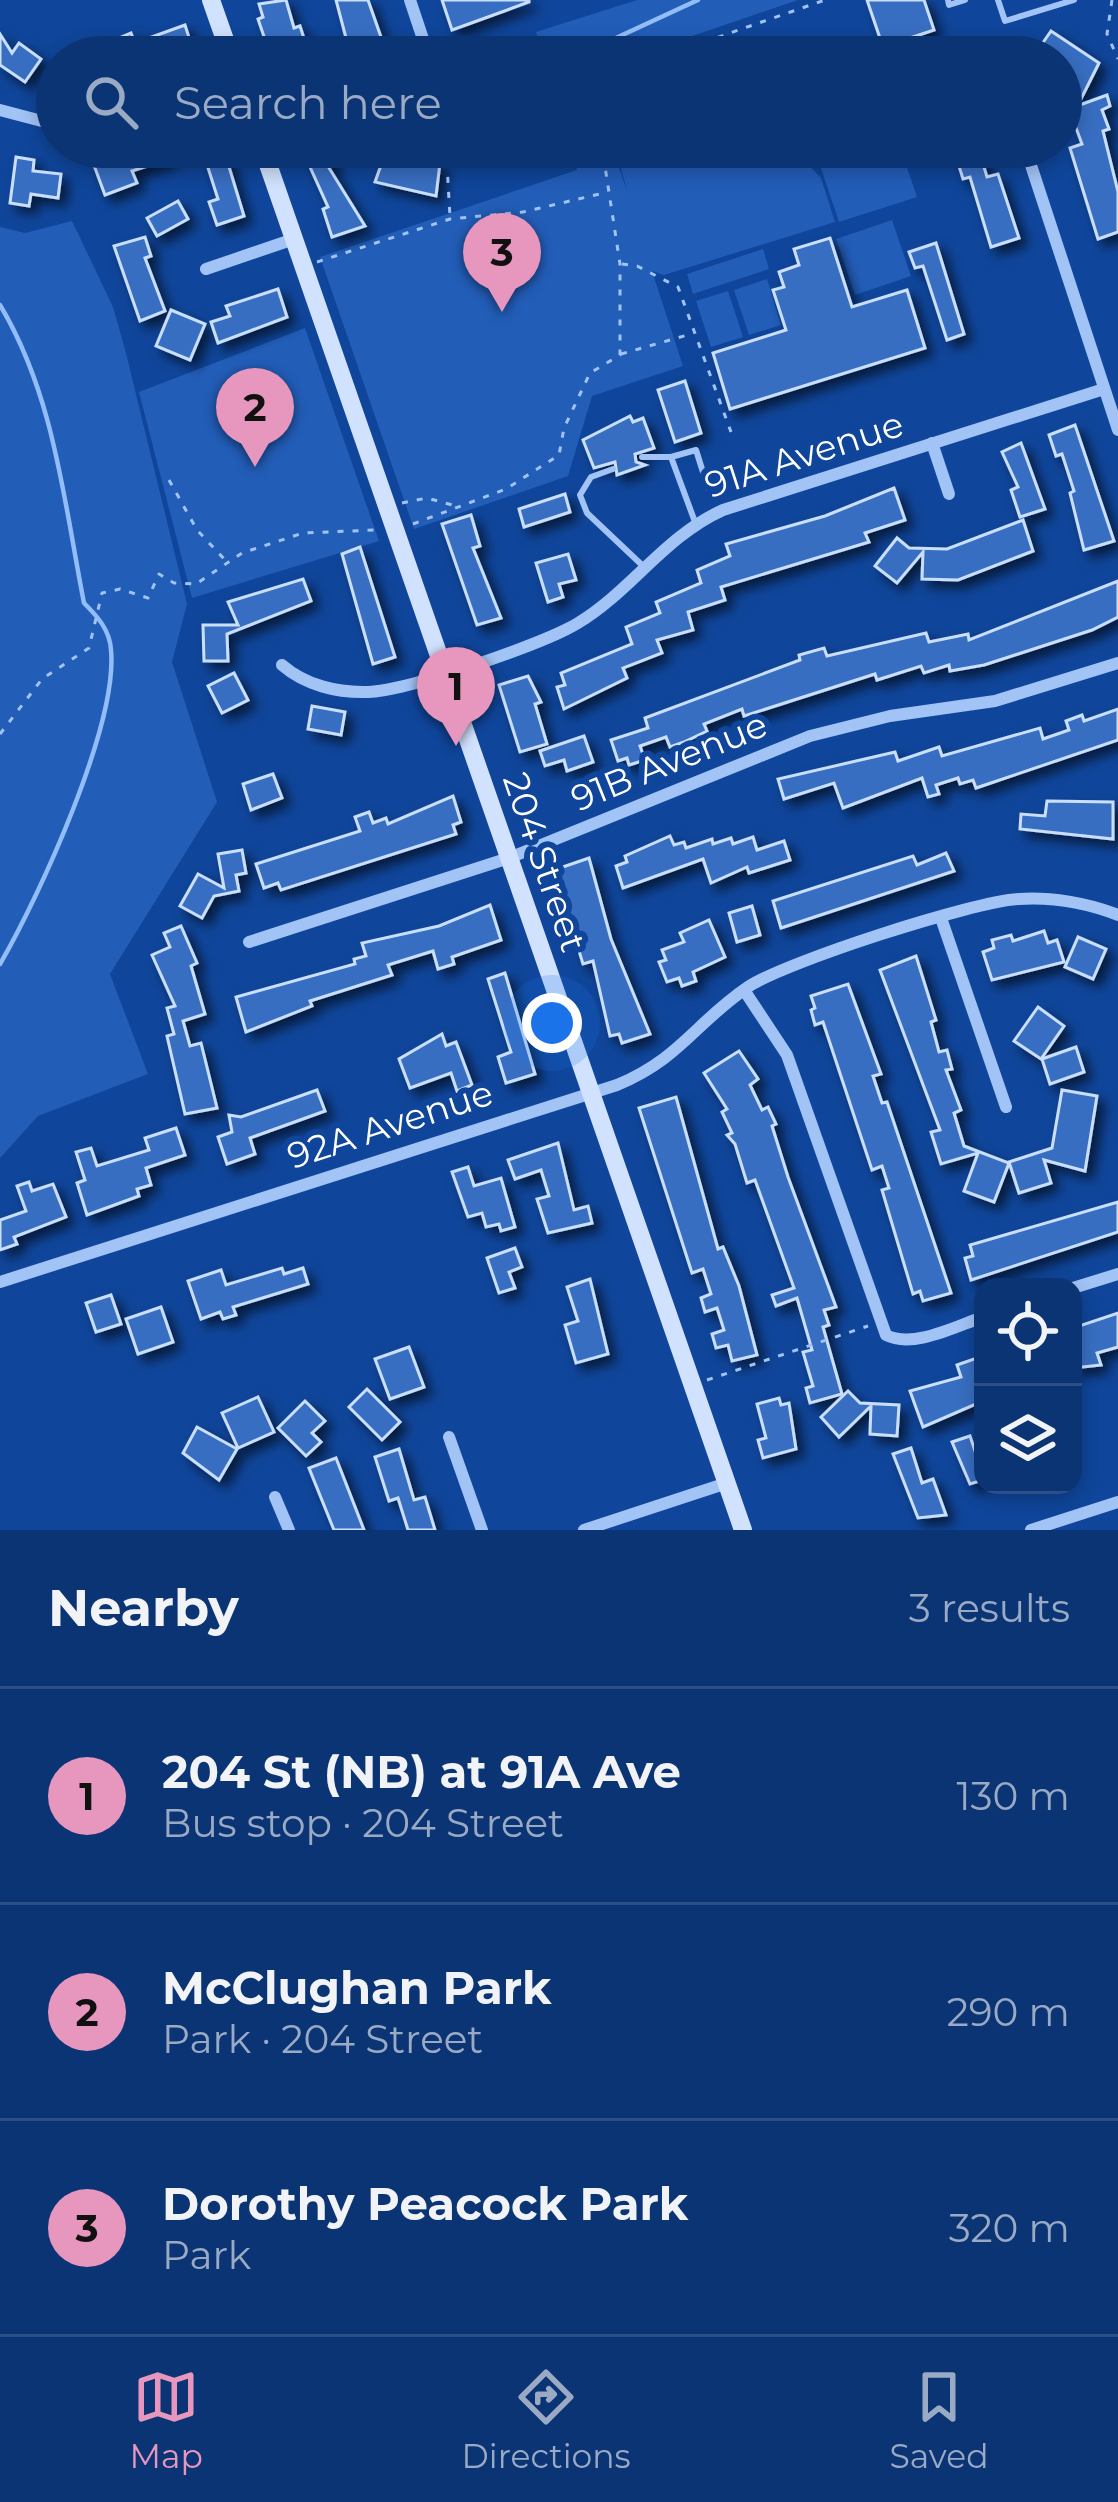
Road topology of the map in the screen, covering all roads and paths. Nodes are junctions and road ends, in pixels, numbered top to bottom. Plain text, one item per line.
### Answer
1 (211, 0) edge
2 (410, 0) edge
3 (825, 0) edge
4 (948, 0) edge
5 (965, 0) edge
6 (998, 0) edge
7 (1073, 0) edge
8 (1112, 0) edge
9 (224, 36) edge
10 (422, 36) edge
11 (721, 36) edge
12 (1118, 58) edge
13 (0, 110) edge
14 (36, 119) edge
15 (269, 168) edge
16 (447, 168) edge
17 (604, 168) edge
18 (1032, 168) edge
19 (606, 193) junction
20 (450, 219) junction
21 (294, 239) junction
22 (311, 264) dead end
23 (620, 264) junction
24 (206, 269) dead end
25 (691, 334) junction
26 (620, 355) junction
27 (1104, 389) junction
28 (1118, 430) edge
29 (731, 432) dead end
30 (932, 443) junction
31 (671, 457) junction
32 (643, 458) dead end
33 (613, 470) dead end
34 (169, 480) dead end
35 (708, 488) dead end
36 (949, 494) dead end
37 (400, 503) dead end
38 (457, 507) junction
39 (695, 523) junction
40 (404, 524) dead end
41 (385, 531) dead end
42 (226, 561) junction
43 (643, 566) junction
44 (1118, 663) edge
45 (282, 665) dead end
46 (444, 671) junction
47 (0, 734) edge
48 (509, 857) junction
49 (1118, 915) edge
50 (940, 918) junction
51 (249, 942) dead end
52 (744, 990) junction
53 (590, 1091) junction
54 (1006, 1107) dead end
55 (1118, 1274) edge
56 (0, 1282) edge
57 (1082, 1285) edge
58 (974, 1320) edge
59 (880, 1322) junction
60 (707, 1381) dead end
61 (449, 1437) dead end
62 (727, 1483) junction
63 (275, 1497) dead end
64 (1118, 1502) edge
65 (289, 1530) edge
66 (482, 1530) edge
67 (584, 1530) edge
68 (743, 1530) edge
69 (1030, 1530) edge

1 - 9 street
2 - 10 street
3 - 11 path
4 - 5 lane
6 - 7 lane
8 - 12 path
13 - 14 street
15 - 21 street, 204 Street
16 - 20 path
17 - 19 path
18 - 27 street
19 - 20 path
19 - 23 path
20 - 22 path
21 - 24 street
21 - 46 street, 204 Street
23 - 25 path
23 - 26 path
25 - 26 path
25 - 29 path
26 - 38 path
27 - 28 street
27 - 30 street, 91A Avenue
30 - 36 street
30 - 39 street, 91A Avenue
31 - 32 lane
31 - 35 lane
31 - 39 lane
33 - 43 lane
34 - 42 path
37 - 38 path
38 - 40 path
39 - 43 street, 91A Avenue
41 - 42 path
42 - 47 path
43 - 46 street, 91A Avenue
44 - 48 street, 91B Avenue
45 - 46 street, 91A Avenue
46 - 48 street, 204 Street
48 - 51 street, 91B Avenue
48 - 53 street, 204 Street
49 - 50 street, 92A Avenue
50 - 52 street, 92A Avenue
50 - 54 street
52 - 53 street, 92A Avenue
52 - 59 street
53 - 56 street, 92A Avenue
53 - 62 street, 204 Street
55 - 57 street
58 - 59 street
59 - 60 path
61 - 66 street
62 - 67 street
62 - 68 street, 204 Street
63 - 65 street
64 - 69 street

